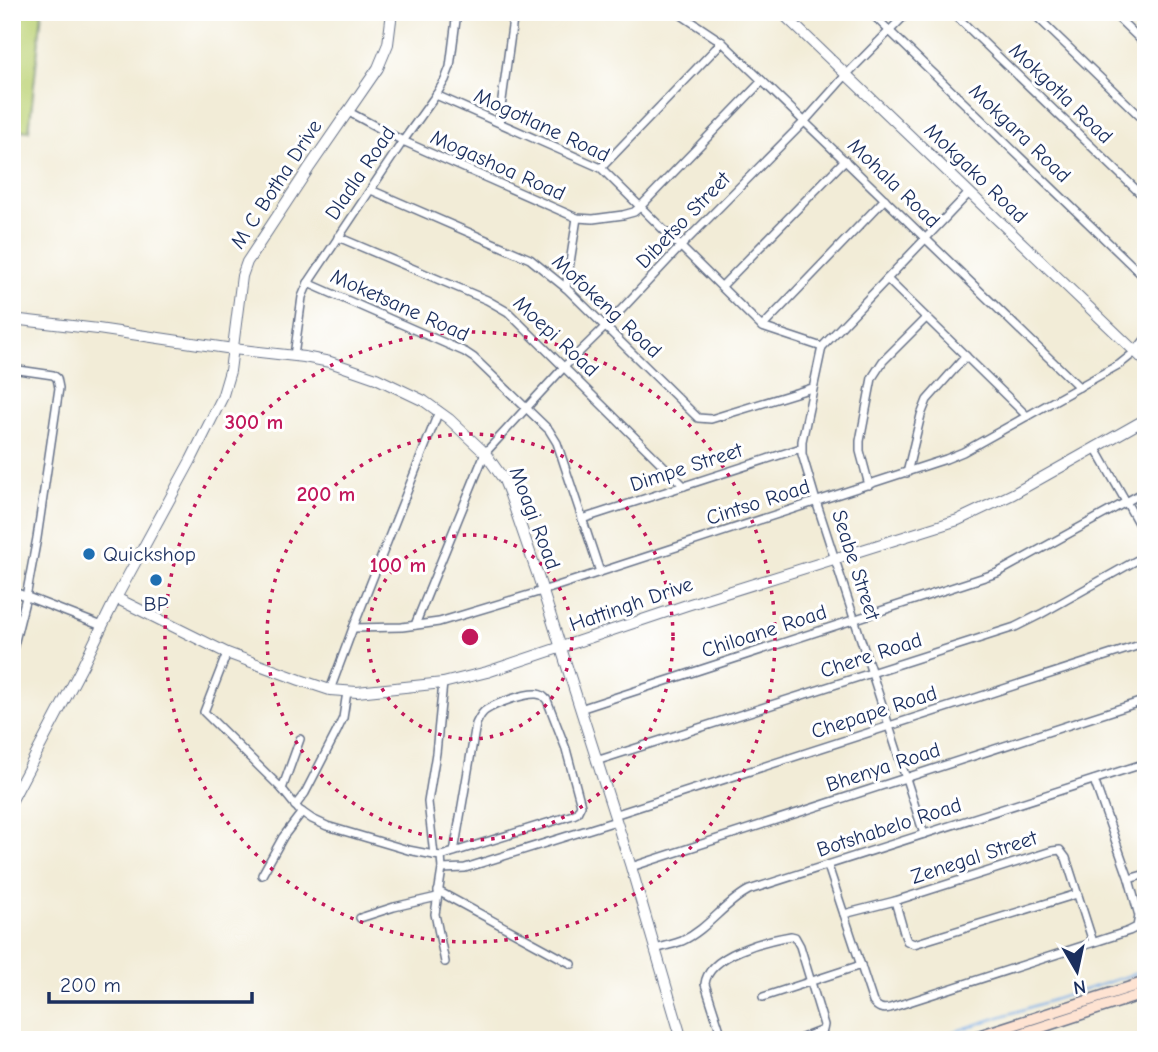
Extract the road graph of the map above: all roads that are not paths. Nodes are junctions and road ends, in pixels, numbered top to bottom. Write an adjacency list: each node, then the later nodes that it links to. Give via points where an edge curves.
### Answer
1 (392, 12): 17 (street, M C Botha Drive, via 382,61)
2 (457, 12): 16 (street, Dladla Road, via 450,67)
3 (514, 12): 19 (street)
4 (677, 12): 12 (street, Mohala Road)
5 (781, 12): 14 (street, Mokgako Road)
6 (870, 12): 11 (street, Mokgara Road)
7 (908, 12): 11 (street, Dibetso Street)
8 (952, 12): 27 (street, Mokgotla Road)
9 (1032, 12): 20 (street)
10 (1112, 12): 13 (street)
11 (890, 31): 14 (street, Dibetso Street); 34 (street, Mokgara Road)
12 (722, 43): 15 (street, Mohala Road); 23 (street)
13 (1146, 45)
14 (846, 75): 18 (street, Dibetso Street); 25 (street, Mokgako Road)
15 (762, 80): 18 (street, Mohala Road); 28 (street)
16 (436, 95): 19 (street, Mogotlane Road); 21 (street, Dladla Road)
17 (347, 111): 21 (street, Mogashoa Road); 44 (street, M C Botha Drive, via 247,262)
18 (804, 121): 22 (street, Mohala Road); 32 (street, Dibetso Street)
19 (499, 122): 23 (street, Mogotlane Road)
20 (1146, 122)
21 (402, 141): 24 (street, Dladla Road); 29 (street, Mogashoa Road)
22 (845, 160): 26 (street, Mohala Road); 36 (street)
23 (601, 168): 28 (street, Mogotlane Road)
24 (371, 190): 30 (street, Dladla Road); 37 (street, Mofokeng Road, via 527,257)
25 (969, 193): 31 (street); 45 (street, Mokgako Road)
26 (884, 199): 31 (street, Mohala Road); 41 (street)
27 (1146, 199)
28 (640, 206): 29 (street, Mogashoa Road, via 623,215); 32 (street, Mogotlane Road)
29 (577, 219): 37 (street)
30 (338, 237): 35 (street, Dladla Road); 49 (street, Moepi Road, via 501,307)
31 (926, 238): 33 (street); 51 (street, Mohala Road)
32 (681, 246): 36 (street, Mogotlane Road); 40 (street, Dibetso Street)
33 (887, 279): 38 (street); 43 (street)
34 (1146, 279)
35 (308, 283): 46 (street, Dladla Road); 53 (street, Moketsane Road, via 465,352)
36 (722, 286): 41 (street, Mogotlane Road)
37 (566, 288): 40 (street, Mofokeng Road)
38 (926, 318): 47 (street); 62 (street, via 872,377 860,441)
39 (12, 319): 44 (street, Moagi Road)
40 (605, 327): 49 (street, Dibetso Street); 52 (street, Mofokeng Road, via 701,419)
41 (762, 327): 43 (street, Mogotlane Road)
42 (1146, 338): 45 (street, Cintso Road)
43 (822, 347): 52 (street, Seabe Street)
44 (233, 349): 46 (street, Moagi Road); 74 (street, M C Botha Drive, via 216,411)
45 (1135, 352): 48 (street, Mokgako Road); 51 (street, Cintso Road)
46 (294, 356): 54 (street, Moagi Road, via 330,362 376,378)
47 (966, 356): 55 (street); 60 (street, via 927,400)
48 (1146, 362)
49 (565, 366): 53 (street, Dibetso Street); 61 (street, Moepi Road)
50 (12, 369): 73 (street, via 51,374 59,383)
51 (1079, 387): 55 (street, Cintso Road)
52 (812, 388): 58 (street, Seabe Street)
53 (526, 407): 59 (street, Dibetso Street); 66 (street, Moketsane Road, via 557,443)
54 (439, 411): 59 (street, Moagi Road); 78 (street)
55 (1027, 416): 60 (street, Cintso Road, via 963,452)
56 (1146, 419): 57 (street, Hattingh Drive)
57 (1095, 447): 65 (street); 69 (street, Hattingh Drive, via 974,513)
58 (801, 449): 61 (street, Dimpe Street); 64 (street, Seabe Street)
59 (485, 453): 72 (street, Moagi Road, via 504,480); 76 (street, Dibetso Street)
60 (907, 473): 62 (street, Cintso Road)
61 (684, 485): 66 (street, Dimpe Street)
62 (869, 485): 64 (street, Cintso Road)
63 (1146, 491): 65 (street, Chiloane Road)
64 (816, 501): 69 (street, Seabe Street); 70 (street, Cintso Road)
65 (1126, 503): 67 (street); 75 (street, Chiloane Road, via 997,573)
66 (582, 519): 70 (street, Moketsane Road)
67 (1146, 537)
68 (1146, 555): 83 (street, Chere Road, via 1015,627)
69 (835, 558): 75 (street, Seabe Street); 80 (street, Hattingh Drive)
70 (600, 572): 72 (street, Cintso Road)
71 (12, 591): 73 (street)
72 (542, 591): 76 (street, Cintso Road); 80 (street, Moagi Road)
73 (26, 597): 77 (street); 81 (street)
74 (116, 598): 77 (street, M C Botha Drive); 82 (street, Hattingh Drive)
75 (855, 621): 83 (street, Seabe Street); 88 (street, Chiloane Road)
76 (415, 625): 78 (street, Cintso Road)
77 (102, 626): 96 (street, M C Botha Drive)
78 (352, 628): 85 (street)
79 (1146, 643): 89 (street, Chepape Road)
80 (561, 647): 84 (street, Hattingh Drive); 88 (street, Moagi Road)
81 (12, 653)
82 (227, 653): 85 (street, Hattingh Drive); 95 (street, via 204,712)
83 (872, 673): 89 (street, Seabe Street); 91 (street, Chere Road)
84 (443, 683): 86 (street, Hattingh Drive); 102 (street, via 428,802)
85 (330, 690): 86 (street, Hattingh Drive)
86 (347, 692): 97 (street, via 343,718)
87 (1146, 700): 93 (street, Bhenya Road)
88 (580, 709): 91 (street, Moagi Road)
89 (889, 726): 93 (street, Seabe Street); 99 (street, Chepape Road)
90 (300, 739): 95 (street)
91 (596, 761): 99 (street, Moagi Road)
92 (1146, 763): 94 (street, Botshabelo Road)
93 (906, 779): 100 (street, Seabe Street); 104 (street, Bhenya Road)
94 (1094, 780): 100 (street, Botshabelo Road); 108 (street)
95 (282, 789): 97 (street)
96 (12, 800)
97 (295, 806): 98 (street)
98 (302, 812): 102 (street, via 327,826); 106 (street)
99 (615, 818): 104 (street, Moagi Road); 105 (street, Chepape Road, via 466,868)
100 (924, 834): 103 (street, Botshabelo Road)
101 (453, 852): 101 (street, via 580,810 566,749 544,696 508,700 479,718); 102 (street)
102 (438, 856): 105 (street)
103 (828, 866): 112 (street); 115 (street, Botshabelo Road, via 749,890 689,937)
104 (631, 867): 115 (street, Moagi Road)
105 (442, 869): 109 (street)
106 (262, 874)
107 (1146, 874): 108 (street)
108 (1129, 879): 114 (street, via 1139,916 1137,927)
109 (438, 894): 113 (street); 116 (street, via 435,914); 117 (street)
110 (1077, 894): 111 (street, via 914,944 905,936); 111 (street, Zenegal Street, via 1064,855 1056,850); 114 (street, Zenegal Street)
111 (895, 901): 112 (street, Zenegal Street)
112 (844, 915): 118 (street)
113 (360, 918)
114 (1093, 942): 118 (street, via 886,1009 873,1002)
115 (656, 949): 123 (street, Moagi Road)
116 (445, 962)
117 (572, 964)
118 (861, 965): 119 (street)
119 (811, 981): 122 (street); 124 (street, via 795,937 729,955 705,982); 125 (street, via 824,1027)
120 (1146, 982): 126 (main road)
121 (1146, 993): 127 (main road)
122 (763, 997)
123 (682, 1040)
124 (723, 1040)
125 (797, 1040)
126 (966, 1040)
127 (1002, 1040)

